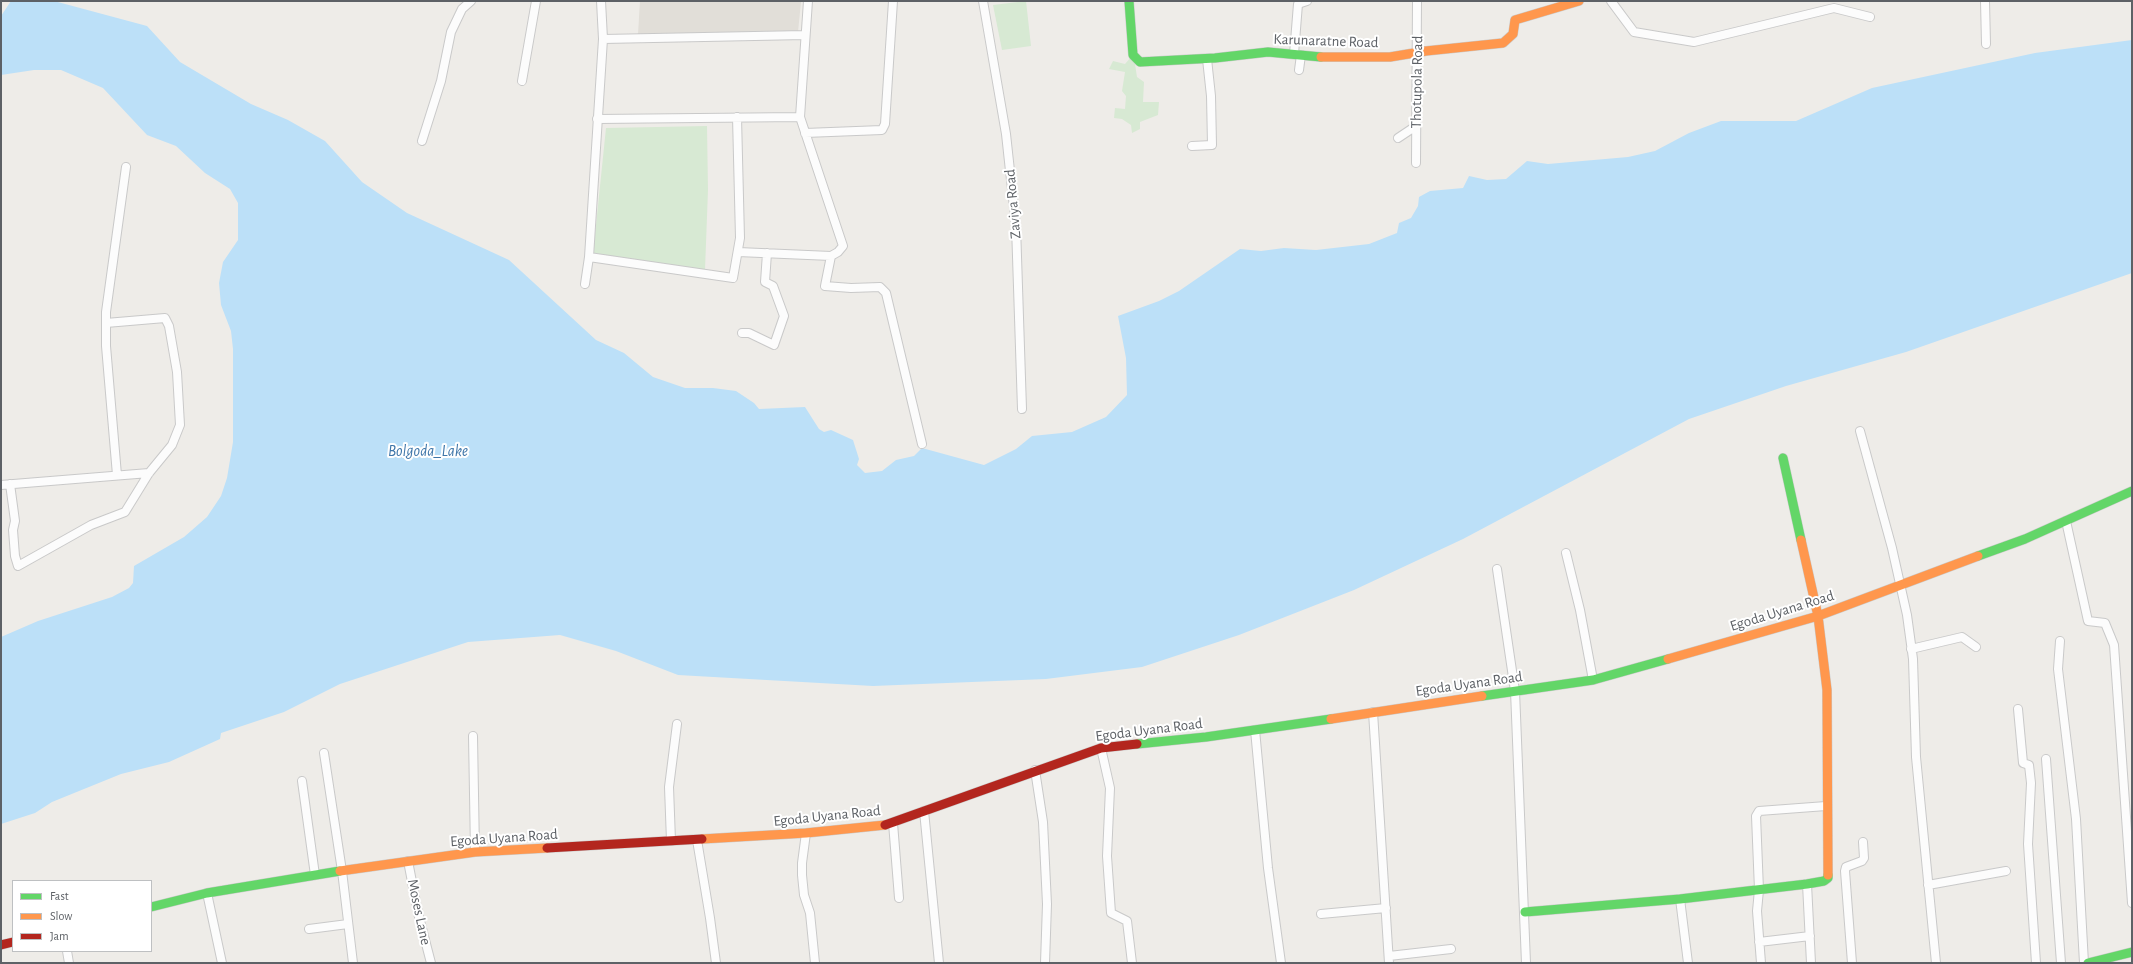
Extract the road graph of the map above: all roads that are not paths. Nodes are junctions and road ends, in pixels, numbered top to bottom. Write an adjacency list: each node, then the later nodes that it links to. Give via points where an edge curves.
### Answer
1 (470, 1): 28 (street, via 462,9 452,32 441,81)
2 (536, 1): 21 (street)
3 (601, 1): 15 (street)
4 (808, 1): 14 (street)
5 (893, 1): 26 (street, via 885,124 882,130)
6 (983, 1): 39 (street, Zaviya Road, via 1006,134 1016,226)
7 (1128, 1): 19 (main road, Karunaratne Road, via 1134,55 1140,62)
8 (1307, 1): 18 (street, via 1298,4)
9 (1418, 1): 17 (street, Thotupola Road)
10 (1579, 1): 17 (main road, Karunaratne Road, via 1515,20 1513,34 1503,43)
11 (1612, 1): 13 (street, via 1634,32 1694,42 1834,8)
12 (1985, 1): 16 (street)
13 (1870, 17)
14 (805, 35): 15 (street); 23 (street)
15 (603, 39): 24 (street)
16 (1986, 44)
17 (1417, 53): 18 (main road, Karunaratne Road, via 1390,57 1333,58); 25 (street, Thotupola Road)
18 (1297, 54): 19 (main road, Karunaratne Road, via 1268,52); 20 (street)
19 (1207, 59): 29 (street, via 1212,145)
20 (1299, 70)
21 (522, 81)
22 (737, 117): 23 (street); 24 (street); 32 (street, via 740,238)
23 (800, 117): 26 (street)
24 (597, 119): 35 (street)
25 (1416, 126): 27 (street); 30 (street, Thotupola Road)
26 (805, 133): 34 (street, via 843,246)
27 (1398, 138)
28 (422, 141)
29 (1192, 146)
30 (1416, 163)
31 (126, 167): 37 (street)
32 (738, 252): 33 (street); 35 (street, via 733,278)
33 (767, 253): 34 (street); 38 (street, via 765,282 773,286 784,316 774,345 749,333)
34 (830, 256): 41 (street, via 825,286 880,287 886,292)
35 (589, 257): 36 (street)
36 (585, 284)
37 (106, 323): 43 (street, via 165,318 169,326 177,372 180,425 172,445); 44 (street)
38 (742, 333)
39 (1022, 409)
40 (1860, 431): 51 (street)
41 (922, 444)
42 (1783, 458): 52 (main road)
43 (149, 472): 44 (street); 45 (street, via 126,512 92,525 18,566 15,556 15,521)
44 (117, 475): 45 (street)
45 (10, 484): 46 (street)
46 (1, 485)
47 (2132, 491): 48 (main road, Egoda Uyana Road)
48 (2066, 520): 51 (main road, Egoda Uyana Road, via 1974,560); 76 (street, via 2088,621 2105,623 2114,645)
49 (1566, 553): 56 (street)
50 (1497, 569): 57 (street)
51 (1900, 585): 52 (main road, Egoda Uyana Road); 55 (street)
52 (1818, 616): 56 (main road, Egoda Uyana Road); 68 (main road, via 1828,708)
53 (2060, 641): 120 (street, via 2058,669 2076,819)
54 (1976, 647): 55 (street, via 1962,637)
55 (1911, 649): 82 (street, via 1916,757)
56 (1593, 680): 57 (main road, Egoda Uyana Road)
57 (1514, 692): 59 (main road, Egoda Uyana Road); 90 (street)
58 (2018, 709): 118 (street, via 2023,763 2029,765 2031,783 2028,844)
59 (1373, 712): 61 (main road, Egoda Uyana Road); 89 (street)
60 (677, 724): 73 (street, via 669,788)
61 (1256, 730): 63 (main road, Egoda Uyana Road); 111 (street, via 1268,868)
62 (473, 736): 75 (street)
63 (1101, 748): 66 (main road, Egoda Uyana Road); 110 (street, via 1110,788 1107,856 1111,913 1127,921)
64 (324, 753): 78 (street)
65 (2046, 758): 119 (street)
66 (1035, 770): 69 (main road, Egoda Uyana Road); 109 (street, via 1043,822 1047,904)
67 (302, 781): 80 (street)
68 (1826, 806): 81 (main road, via 1828,878); 83 (street, via 1759,811 1756,816)
69 (924, 811): 70 (main road, Egoda Uyana Road); 108 (street)
70 (893, 823): 71 (main road, Egoda Uyana Road); 85 (street)
71 (806, 834): 72 (main road, Egoda Uyana Road); 107 (street, via 802,875 804,895 810,912)
72 (697, 840): 73 (main road, Egoda Uyana Road); 106 (street)
73 (671, 841): 75 (main road, Egoda Uyana Road)
74 (1863, 842): 116 (street, via 1864,858 1846,867 1845,871)
75 (475, 852): 77 (main road, Egoda Uyana Road)
76 (2130, 860): 87 (street)
77 (408, 861): 78 (main road, Egoda Uyana Road); 105 (street, Moses Lane)
78 (342, 870): 80 (main road, Egoda Uyana Road); 92 (street)
79 (2006, 871): 82 (street)
80 (315, 875): 84 (main road, Egoda Uyana Road)
81 (1807, 884): 83 (main road); 94 (street)
82 (1928, 885): 117 (street)
83 (1759, 890): 86 (main road); 96 (street)
84 (207, 893): 88 (main road, Egoda Uyana Road); 103 (street)
85 (899, 898)
86 (1680, 899): 90 (main road); 113 (street)
87 (2132, 903)
88 (152, 907)
89 (1386, 908): 91 (street); 101 (street)
90 (1525, 912): 112 (street)
91 (1321, 914)
92 (348, 924): 93 (street); 104 (street)
93 (309, 929)
94 (1810, 936): 96 (street); 115 (street)
95 (12, 942): 97 (main road)
96 (1759, 942): 114 (street)
97 (1, 945)
98 (1451, 949): 101 (street)
99 (67, 952): 102 (street)
100 (2132, 952): 121 (main road)
101 (1389, 959)
102 (69, 963)
103 (222, 963)
104 (353, 963)
105 (431, 963)
106 (716, 963)
107 (815, 963)
108 (939, 963)
109 (1045, 963)
110 (1132, 963)
111 (1281, 963)
112 (1526, 963)
113 (1688, 963)
114 (1761, 963)
115 (1811, 963)
116 (1852, 963)
117 (1936, 963)
118 (2036, 963)
119 (2060, 963)
120 (2084, 963)
121 (2088, 963)

